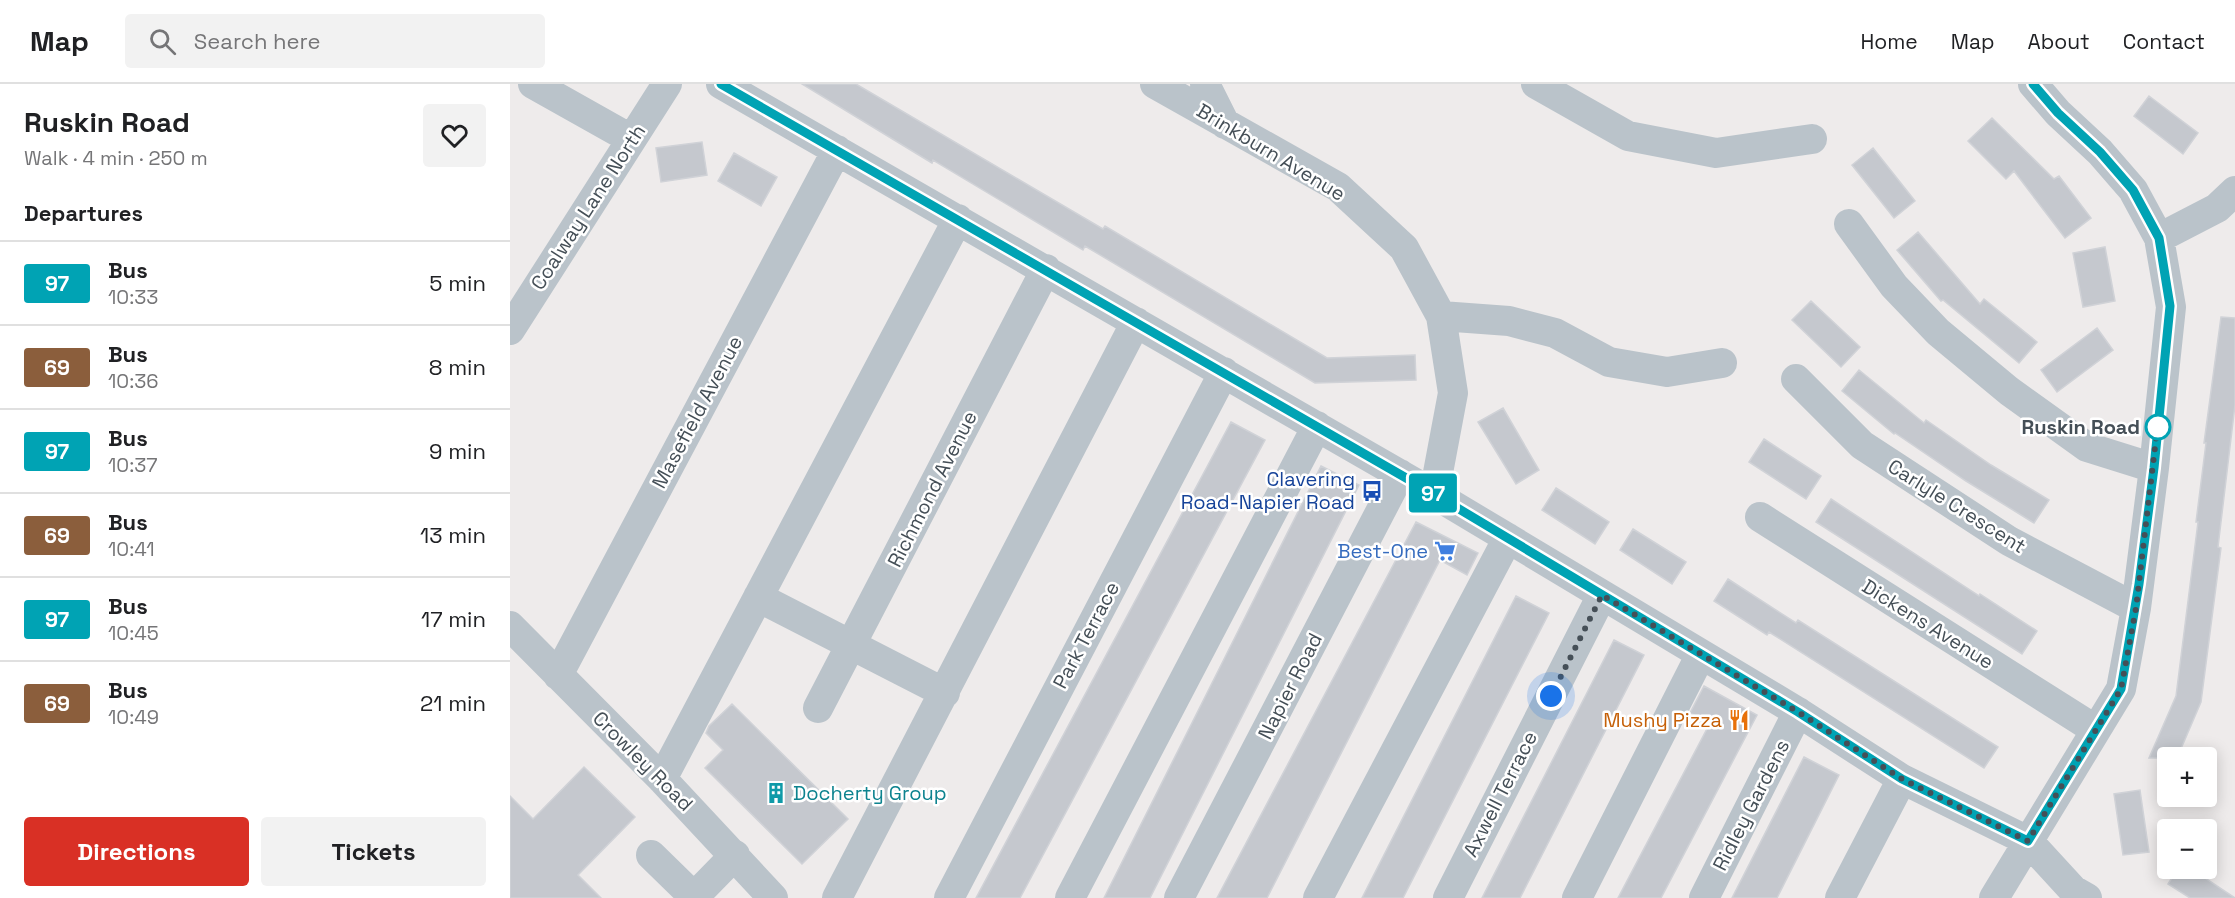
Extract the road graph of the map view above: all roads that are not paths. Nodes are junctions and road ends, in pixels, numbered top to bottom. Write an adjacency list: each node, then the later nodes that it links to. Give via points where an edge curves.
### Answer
1 (533, 84): 9 (street)
2 (667, 84): 9 (street, Coalway Lane North)
3 (721, 84): 11 (street)
4 (1155, 84): 8 (street, Brinkburn Avenue)
5 (1205, 84): 8 (street)
6 (1536, 84): 10 (street, via 1628,136 1716,153)
7 (2033, 84): 15 (street, via 2133,190)
8 (1226, 124): 17 (street, Brinkburn Avenue, via 1338,187 1404,248)
9 (631, 139): 19 (street, Coalway Lane North)
10 (1812, 139)
11 (837, 150): 13 (street); 35 (street, Masefield Avenue)
12 (2235, 191): 15 (street, via 2217,208)
13 (958, 219): 16 (street); 30 (street)
14 (1849, 224): 24 (street, via 1894,286 1938,332 2009,392 2087,447)
15 (2159, 238): 24 (street, via 2170,306)
16 (1046, 269): 18 (street); 33 (street, Richmond Avenue)
17 (1441, 316): 20 (street, via 1509,321 1555,333 1608,362 1667,372); 26 (street, Brinkburn Avenue, via 1453,393)
18 (1136, 322): 21 (street); 36 (street)
19 (510, 330)
20 (1722, 363)
21 (1224, 372): 23 (street); 47 (street, Park Terrace)
22 (1796, 379): 31 (street, Carlyle Crescent, via 1862,445 2009,541)
23 (1317, 426): 25 (street); 48 (street)
24 (2154, 468): 31 (street)
25 (1400, 474): 26 (street); 49 (street, Napier Road)
26 (1434, 494): 28 (street)
27 (1760, 517): 39 (street, Dickens Avenue)
28 (1508, 538): 29 (street); 50 (street)
29 (1602, 595): 34 (street); 51 (street, Axwell Terrace)
30 (758, 597): 33 (street); 40 (street)
31 (2136, 608): 39 (street, via 2121,689)
32 (510, 626): 35 (street, Crowley Road)
33 (851, 645): 36 (street); 37 (street, Richmond Avenue)
34 (1701, 654): 38 (street); 52 (street)
35 (558, 675): 40 (street, Crowley Road)
36 (945, 693): 46 (street)
37 (818, 708)
38 (1798, 712): 41 (street); 53 (street, Ridley Gardens)
39 (2096, 730): 42 (street)
40 (662, 779): 44 (street, Crowley Road)
41 (1902, 779): 42 (street); 54 (street)
42 (2028, 841): 55 (street); 56 (street, via 2073,890)
43 (651, 855): 44 (street, via 694,897)
44 (735, 855): 45 (street, Crowley Road)
45 (773, 898)
46 (837, 898)
47 (949, 898)
48 (1070, 898)
49 (1179, 898)
50 (1318, 898)
51 (1448, 898)
52 (1577, 898)
53 (1704, 898)
54 (1840, 898)
55 (1994, 898)
56 (2086, 898)

